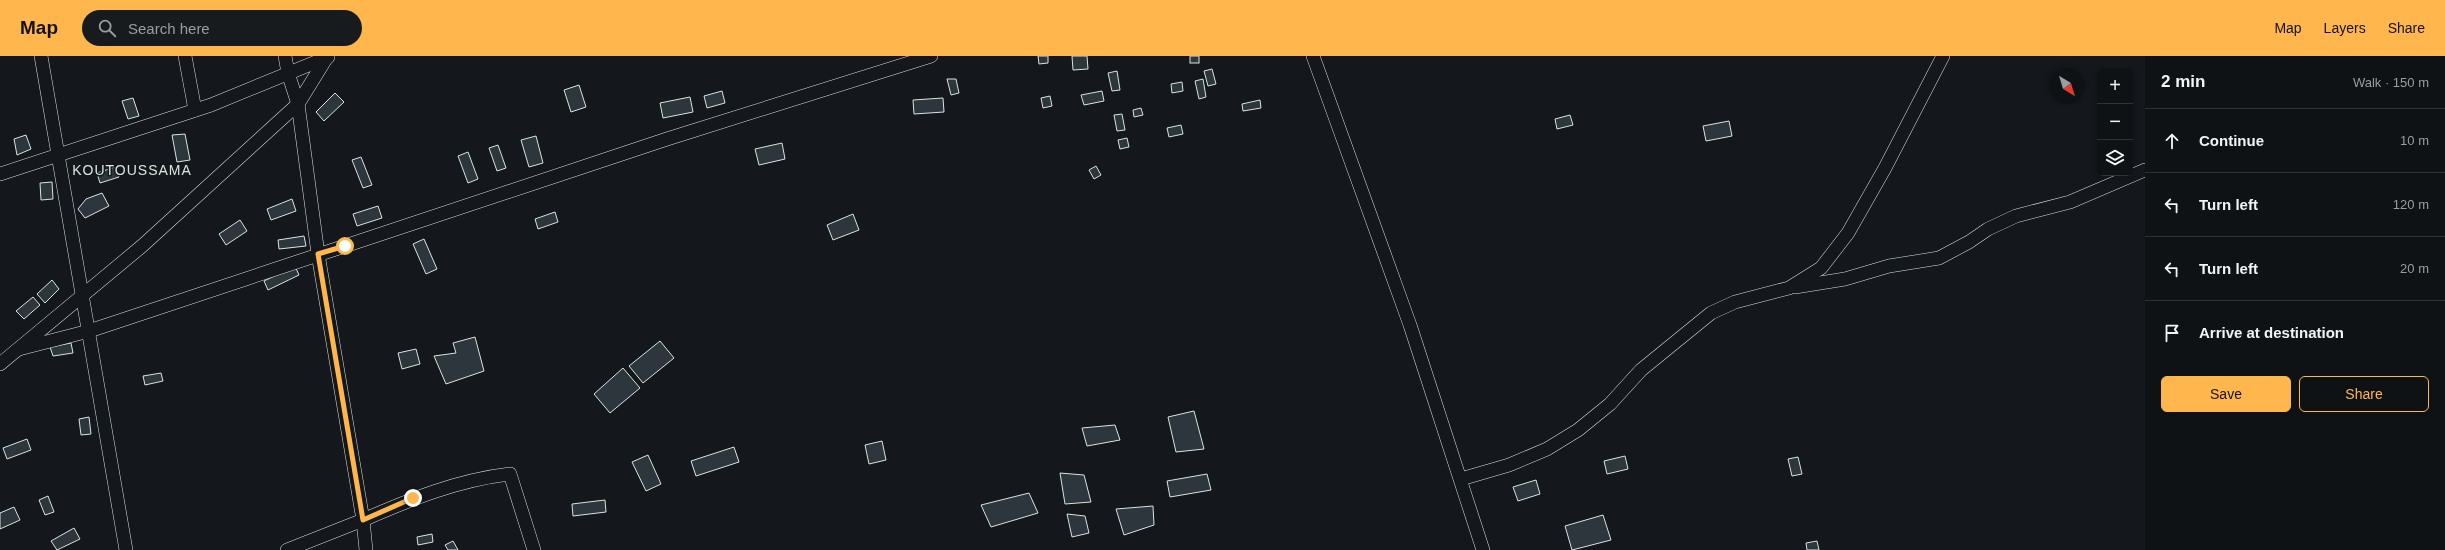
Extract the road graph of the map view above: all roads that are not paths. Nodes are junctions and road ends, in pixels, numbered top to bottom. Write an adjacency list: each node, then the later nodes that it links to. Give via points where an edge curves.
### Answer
1 (41, 56): 11 (street)
2 (185, 56): 10 (street)
3 (285, 56): 8 (street)
4 (931, 56): 14 (street, via 667,139)
5 (1313, 56): 20 (street, via 1410,326)
6 (1943, 56): 15 (street, via 1848,233 1821,268)
7 (328, 57): 8 (street); 9 (street)
8 (288, 73): 9 (street); 10 (street)
9 (298, 104): 14 (street); 16 (street, via 142,246)
10 (195, 110): 11 (street)
11 (60, 156): 13 (street); 16 (street)
12 (2145, 170): 15 (street, via 2070,202 2016,216 1939,258 1889,266 1845,279)
13 (0, 174)
14 (318, 254): 17 (street); 21 (street)
15 (1789, 288): 20 (street, via 1735,302 1711,313 1641,370 1610,404 1578,430 1547,450)
16 (83, 295): 17 (street); 18 (street)
17 (89, 331): 18 (street); 22 (street)
18 (19, 349): 19 (street)
19 (0, 364)
20 (1461, 479): 26 (street)
21 (363, 520): 23 (street); 24 (street); 25 (street, via 413,498 478,478 510,474)
22 (126, 550)
23 (286, 550)
24 (366, 550)
25 (534, 550)
26 (1483, 550)

